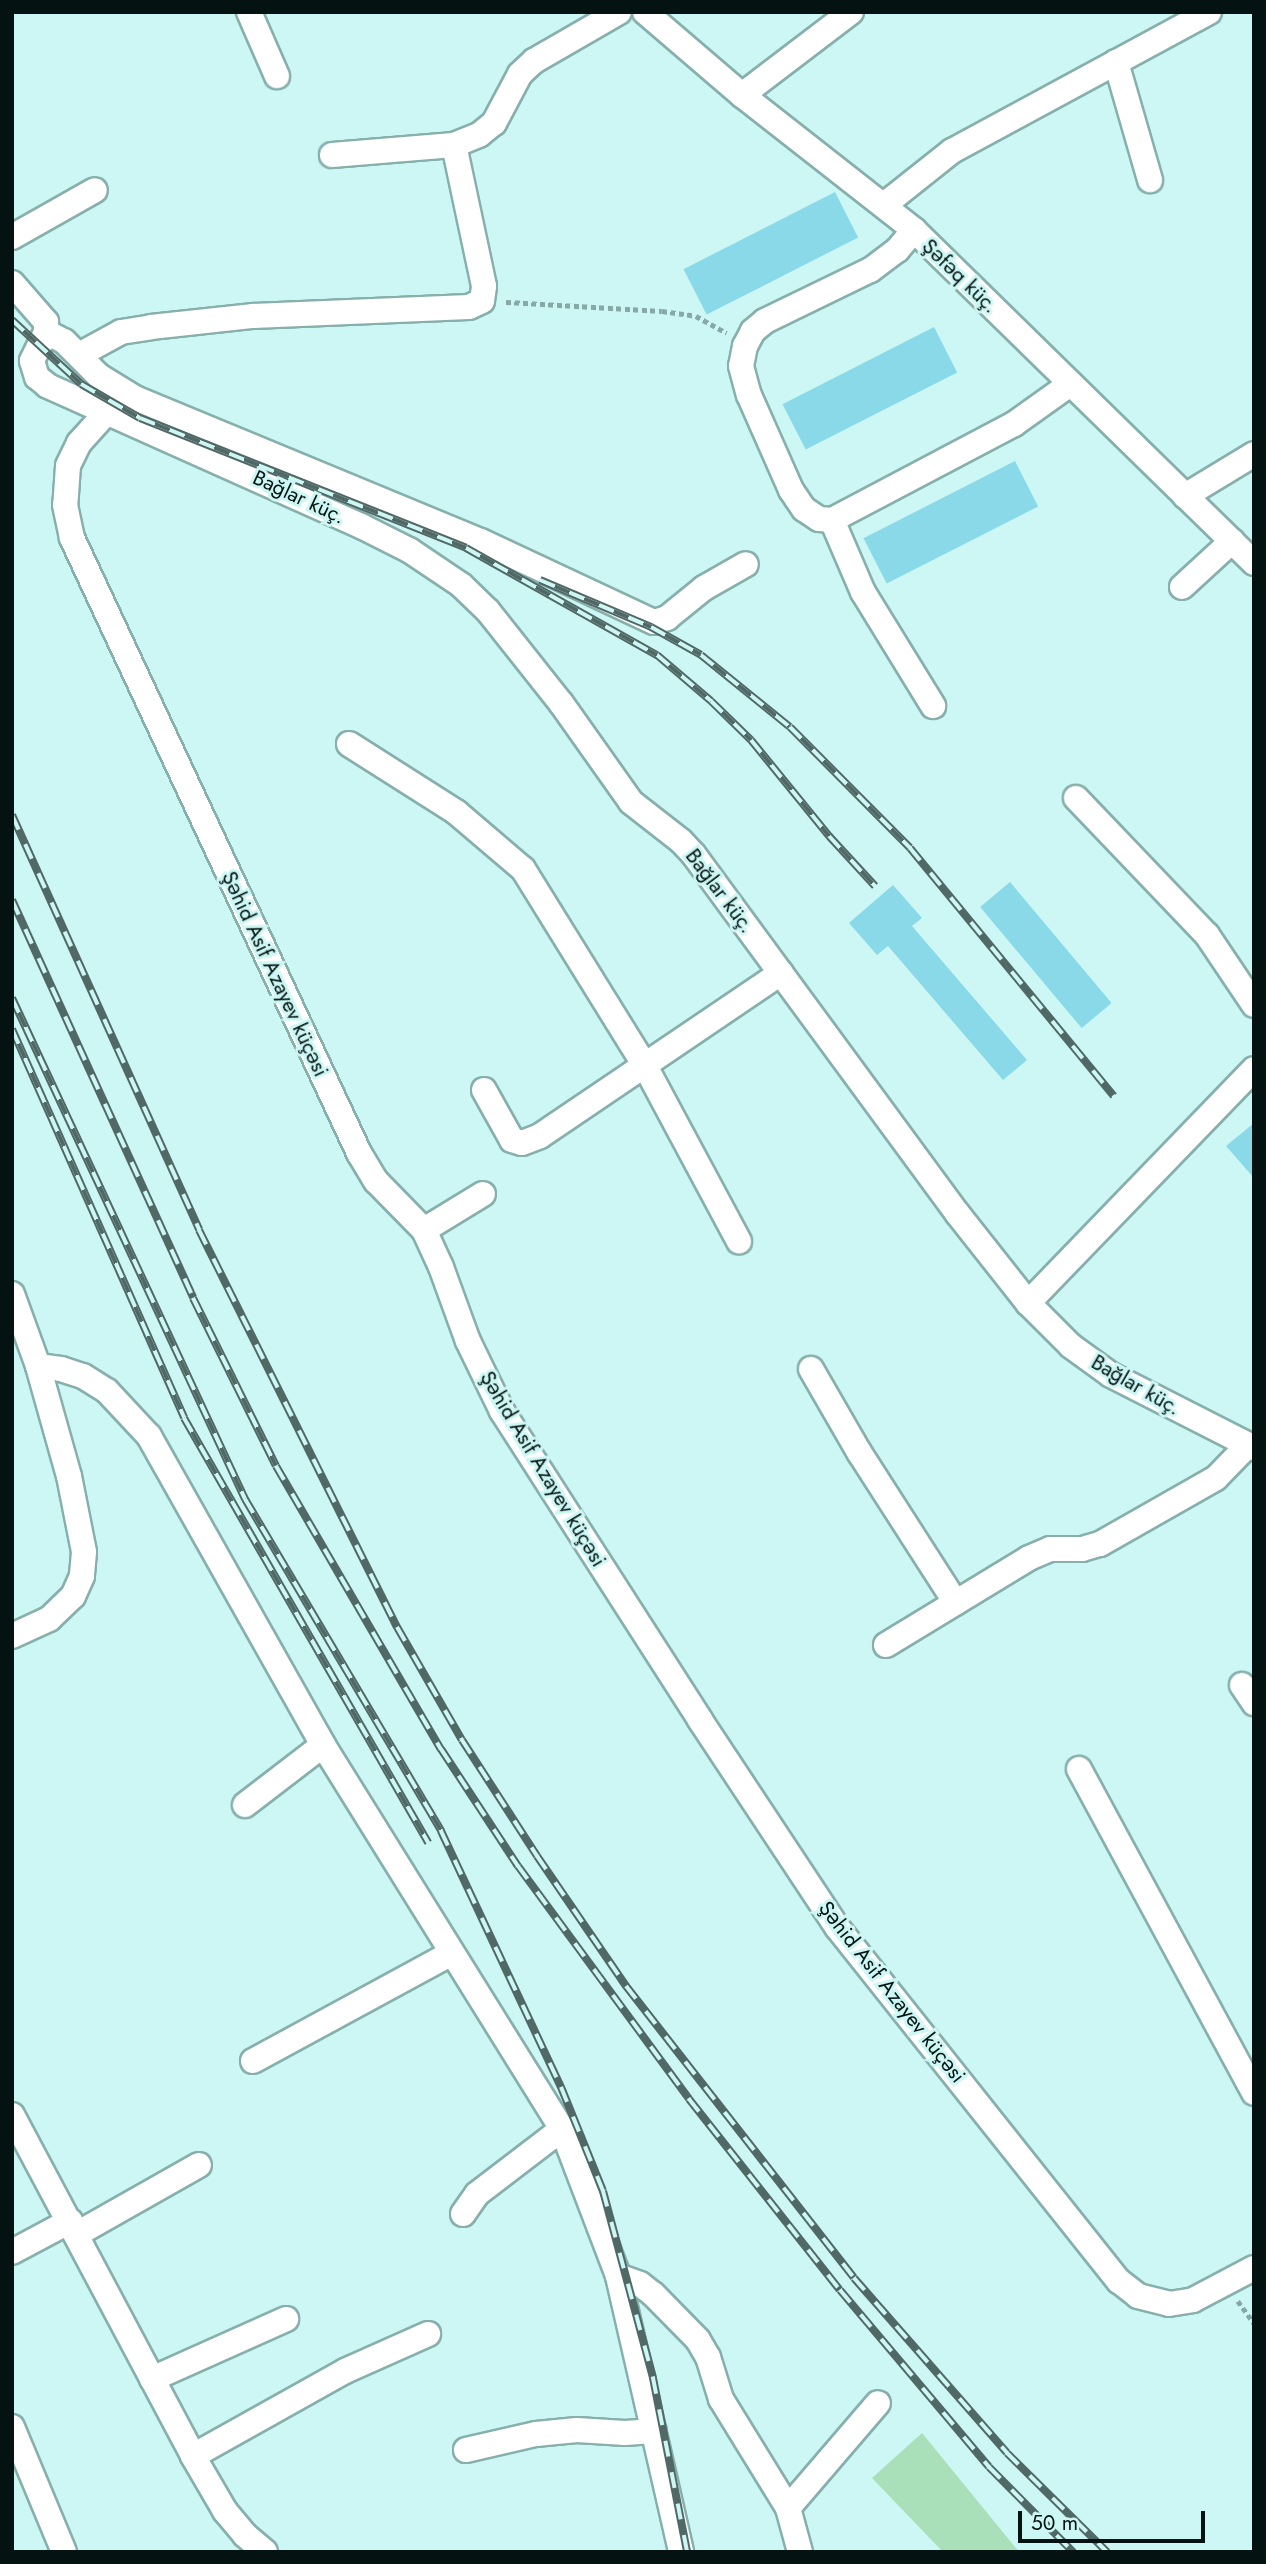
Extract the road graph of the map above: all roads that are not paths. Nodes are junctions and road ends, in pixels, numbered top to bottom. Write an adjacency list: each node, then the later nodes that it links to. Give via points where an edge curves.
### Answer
1 (249, 12): 7 (street)
2 (620, 12): 9 (street, via 534,61 520,74 494,123)
3 (645, 12): 8 (street, Şəfəq küç.)
4 (851, 12): 8 (street)
5 (1209, 12): 6 (street)
6 (1116, 62): 11 (street); 13 (street, via 952,151)
7 (277, 76)
8 (742, 95): 13 (street, Şəfəq küç.)
9 (454, 145): 10 (street); 18 (street, via 484,286 482,301 469,307 253,316 151,327 121,332)
10 (332, 155)
11 (1150, 180)
12 (95, 190): 15 (street)
13 (884, 205): 14 (street, Şəfəq küç.)
14 (914, 230): 19 (street, Şəfəq küç.); 23 (street, via 870,270 765,321 745,346 741,366 749,395 791,490 804,509 819,519)
15 (12, 237)
16 (12, 283): 17 (street, via 42,315)
17 (42, 339): 18 (street, via 57,335); 20 (street, Bağlar küç., via 32,361 37,377)
18 (79, 355): 26 (street, via 99,376 135,398 481,541 654,622 667,618 704,587)
19 (1070, 384): 22 (street, Şəfəq küç.); 23 (street, via 1014,424)
20 (107, 412): 31 (street, Bağlar küç., via 361,526 409,550 461,585 488,611 561,703 631,802 694,855); 37 (street, Şəhid Asif Azayev küçəsi, via 79,443 68,466 65,505 72,538 359,1153 376,1181)
21 (1254, 454): 22 (street)
22 (1185, 496): 24 (street, Şəfəq küç.)
23 (832, 520): 28 (street, via 863,592)
24 (1232, 541): 25 (street, Şəfəq küç.); 27 (street)
25 (1254, 563)
26 (746, 564)
27 (1182, 587)
28 (933, 706)
29 (349, 744): 33 (street, via 456,812 523,869)
30 (1076, 798): 32 (street, via 1207,935)
31 (781, 973): 33 (street); 40 (street, Bağlar küç.)
32 (1254, 1005)
33 (645, 1066): 35 (street, via 540,1136 522,1143 512,1140); 38 (street)
34 (1254, 1069): 40 (street)
35 (484, 1090)
36 (483, 1194): 37 (street)
37 (424, 1230): 59 (street, Şəhid Asif Azayev küçəsi, via 468,1341 502,1411 707,1732 884,1990 1119,2281 1138,2296 1169,2304 1193,2300)
38 (739, 1241)
39 (12, 1294): 41 (street)
40 (1028, 1303): 43 (street, Bağlar küç., via 1071,1346 1111,1375)
41 (38, 1366): 45 (street, via 85,1552 73,1596 49,1619); 47 (street, via 61,1368 107,1391 149,1436)
42 (811, 1369): 44 (street)
43 (1251, 1447): 44 (street, via 1216,1478 1100,1544 1051,1549 1029,1558)
44 (956, 1603): 46 (street)
45 (12, 1636)
46 (886, 1645)
47 (323, 1745): 49 (street); 50 (street)
48 (1079, 1769): 52 (street)
49 (245, 1805)
50 (452, 1953): 51 (street); 54 (street)
51 (253, 2061)
52 (1254, 2093)
53 (12, 2115): 57 (street)
54 (562, 2129): 56 (street, via 477,2194); 60 (street)
55 (199, 2165): 57 (street)
56 (463, 2214)
57 (73, 2228): 58 (street); 63 (street)
58 (12, 2252)
59 (1254, 2268)
60 (618, 2276): 66 (street); 69 (street, via 653,2294 698,2340 720,2399)
61 (286, 2319): 63 (street)
62 (428, 2334): 68 (street, via 345,2371)
63 (152, 2379): 68 (street)
64 (878, 2403): 69 (street)
65 (12, 2427): 70 (street)
66 (653, 2431): 67 (street, via 563,2431); 72 (street)
67 (466, 2450)
68 (193, 2456): 71 (street, via 225,2511)
69 (788, 2508): 73 (street)
70 (64, 2552)
71 (265, 2552)
72 (681, 2552)
73 (800, 2552)

